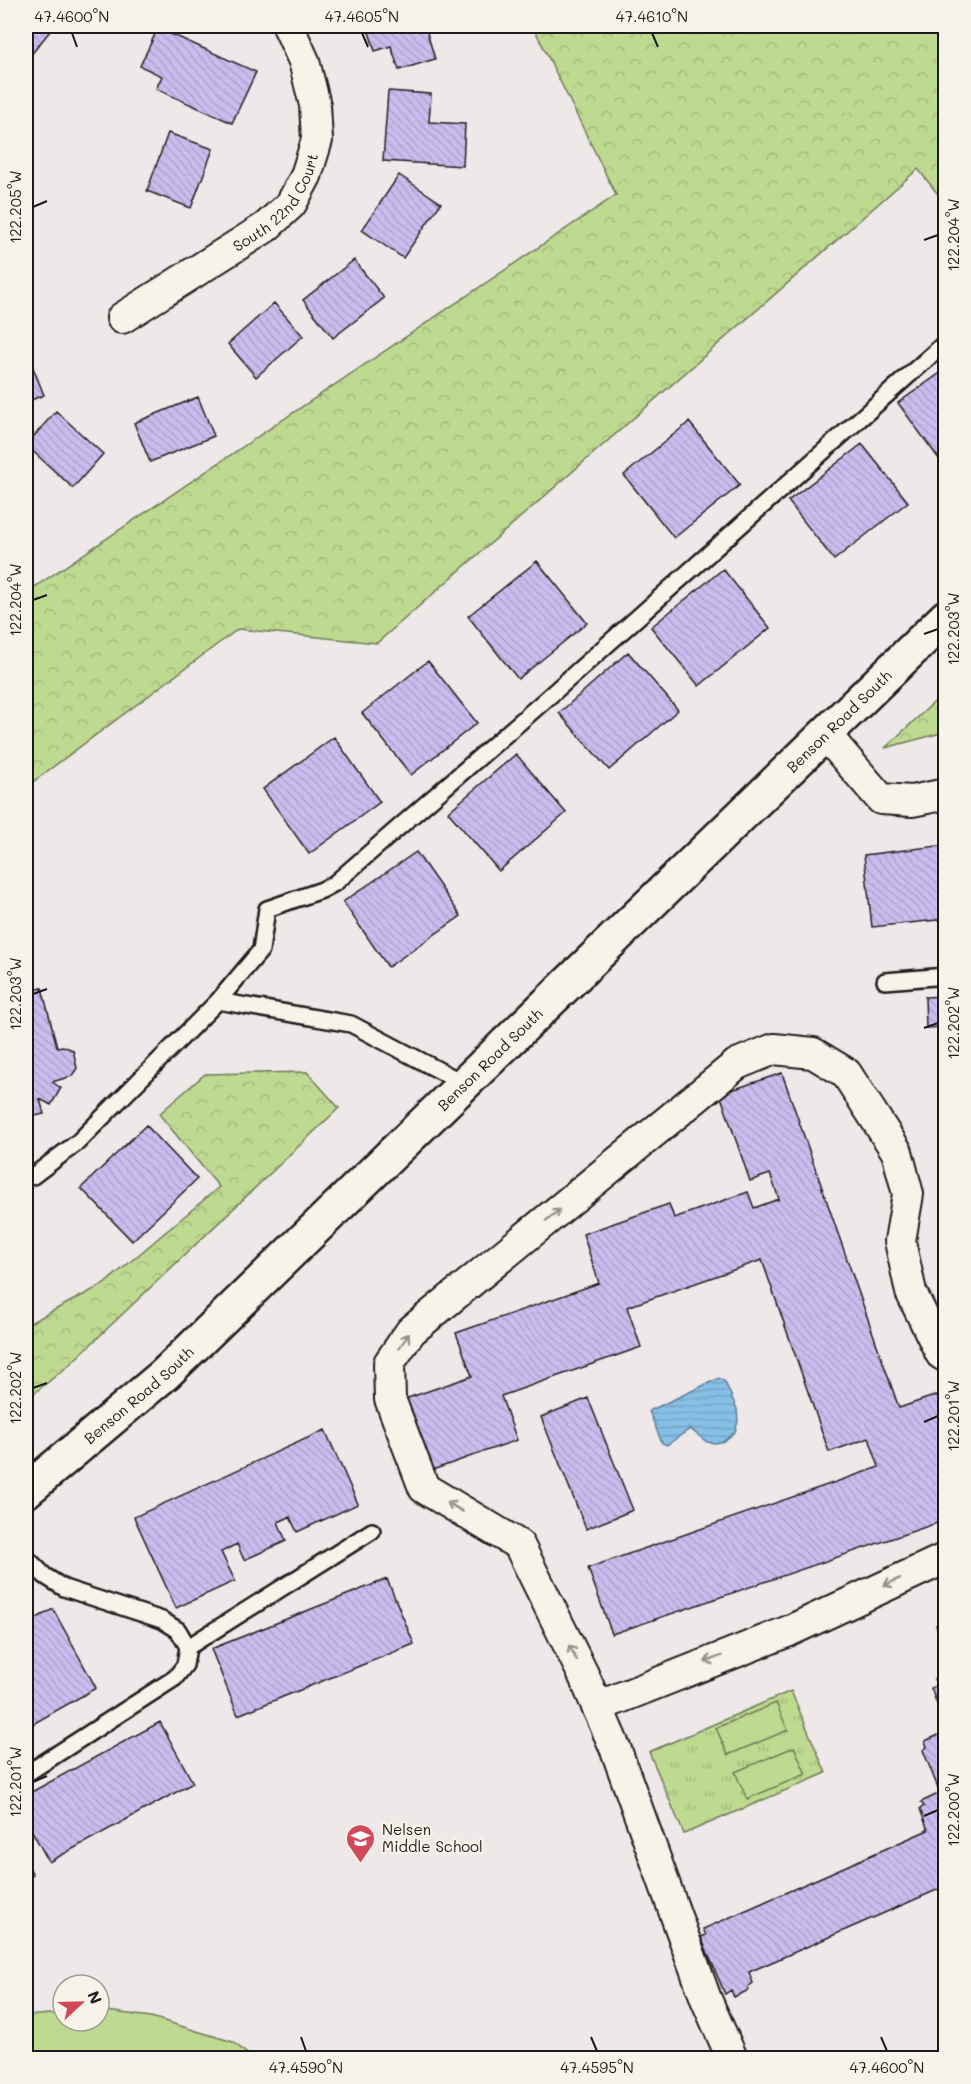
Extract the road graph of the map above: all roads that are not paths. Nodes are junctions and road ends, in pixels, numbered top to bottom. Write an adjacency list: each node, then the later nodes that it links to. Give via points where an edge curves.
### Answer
1 (288, 26): 2 (street, South 22nd Court, via 304,61 315,105 317,140 306,177 291,204 266,227)
2 (122, 318)
3 (945, 342): 9 (lane, via 335,883 267,909 261,950)
4 (945, 617): 5 (street, Benson Road South)
5 (825, 734): 6 (street, via 881,799 912,801); 10 (street, Benson Road South)
6 (945, 794)
7 (945, 976): 8 (lane)
8 (885, 981)
9 (218, 1001): 10 (lane, via 351,1024); 11 (lane, via 78,1142)
10 (463, 1083): 13 (street, Benson Road South, via 165,1374)
11 (26, 1178)
12 (945, 1357): 18 (street, one-way to 12, via 519,1545 424,1488 390,1399 388,1364 411,1331 737,1064 774,1049 813,1053 846,1073 897,1152 908,1194 900,1241 911,1292)
13 (26, 1491)
14 (372, 1531): 17 (lane)
15 (26, 1557): 17 (lane, via 64,1588 162,1620 178,1630)
16 (945, 1558): 18 (street, one-way to 18, via 789,1630)
17 (188, 1647): 19 (lane, via 184,1665 175,1678)
18 (597, 1707): 20 (street, via 706,1999)
19 (26, 1774)
20 (732, 2058)

